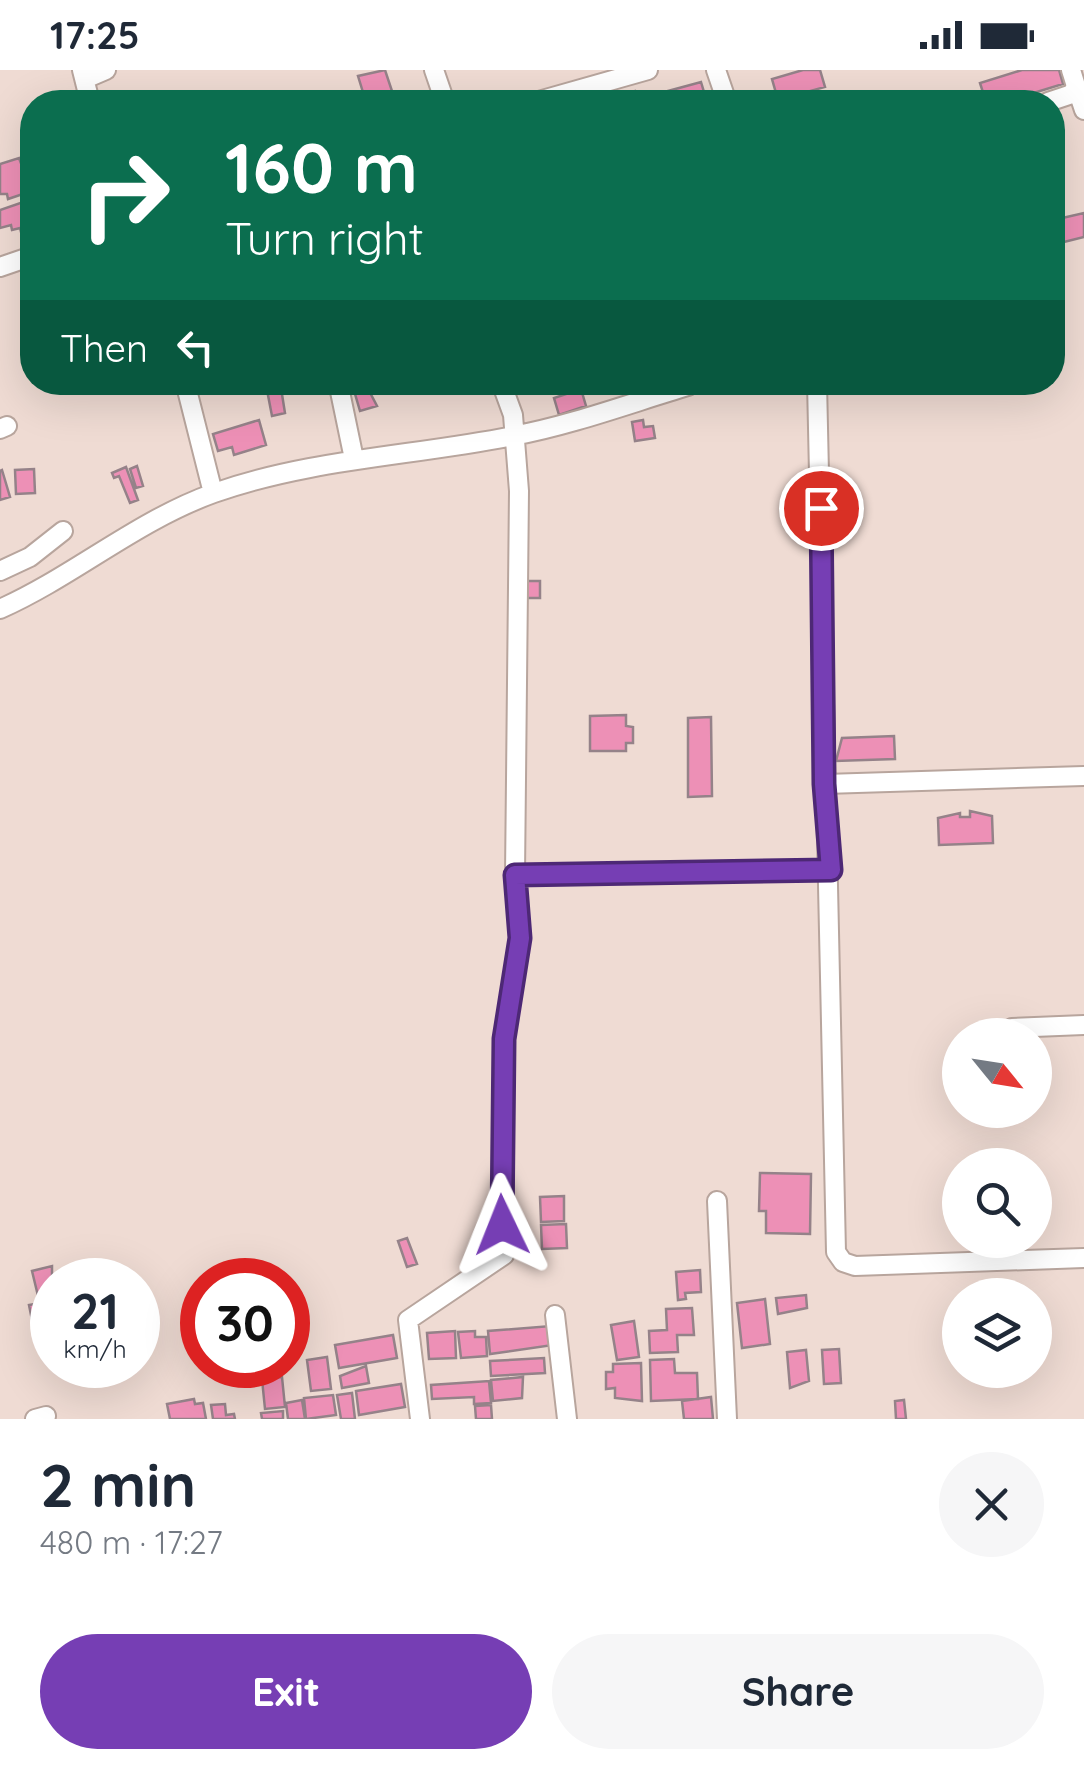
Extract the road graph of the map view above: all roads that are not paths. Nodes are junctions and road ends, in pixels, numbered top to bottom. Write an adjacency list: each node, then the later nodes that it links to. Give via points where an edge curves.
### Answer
1 (106, 70): 3 (street)
2 (648, 70): 5 (street)
3 (84, 74)
4 (1074, 78): 6 (street)
5 (589, 90)
6 (1084, 110)
7 (188, 395): 14 (street)
8 (341, 395): 13 (street)
9 (504, 395): 12 (street)
10 (657, 395): 12 (street)
11 (817, 395): 19 (street)
12 (514, 436): 13 (street); 21 (street)
13 (354, 459): 14 (street)
14 (213, 493): 17 (street)
15 (64, 530): 16 (street)
16 (0, 572)
17 (0, 609)
18 (1084, 776): 19 (street)
19 (824, 784): 20 (street)
20 (831, 870): 21 (street); 25 (street, via 836,1252 855,1266)
21 (515, 875): 27 (street, via 520,938 504,1039 504,1255 408,1320)
22 (1084, 1025): 23 (street)
23 (1052, 1026)
24 (718, 1202): 29 (street)
25 (1084, 1258)
26 (555, 1314): 28 (street)
27 (420, 1419)
28 (567, 1419)
29 (728, 1419)

